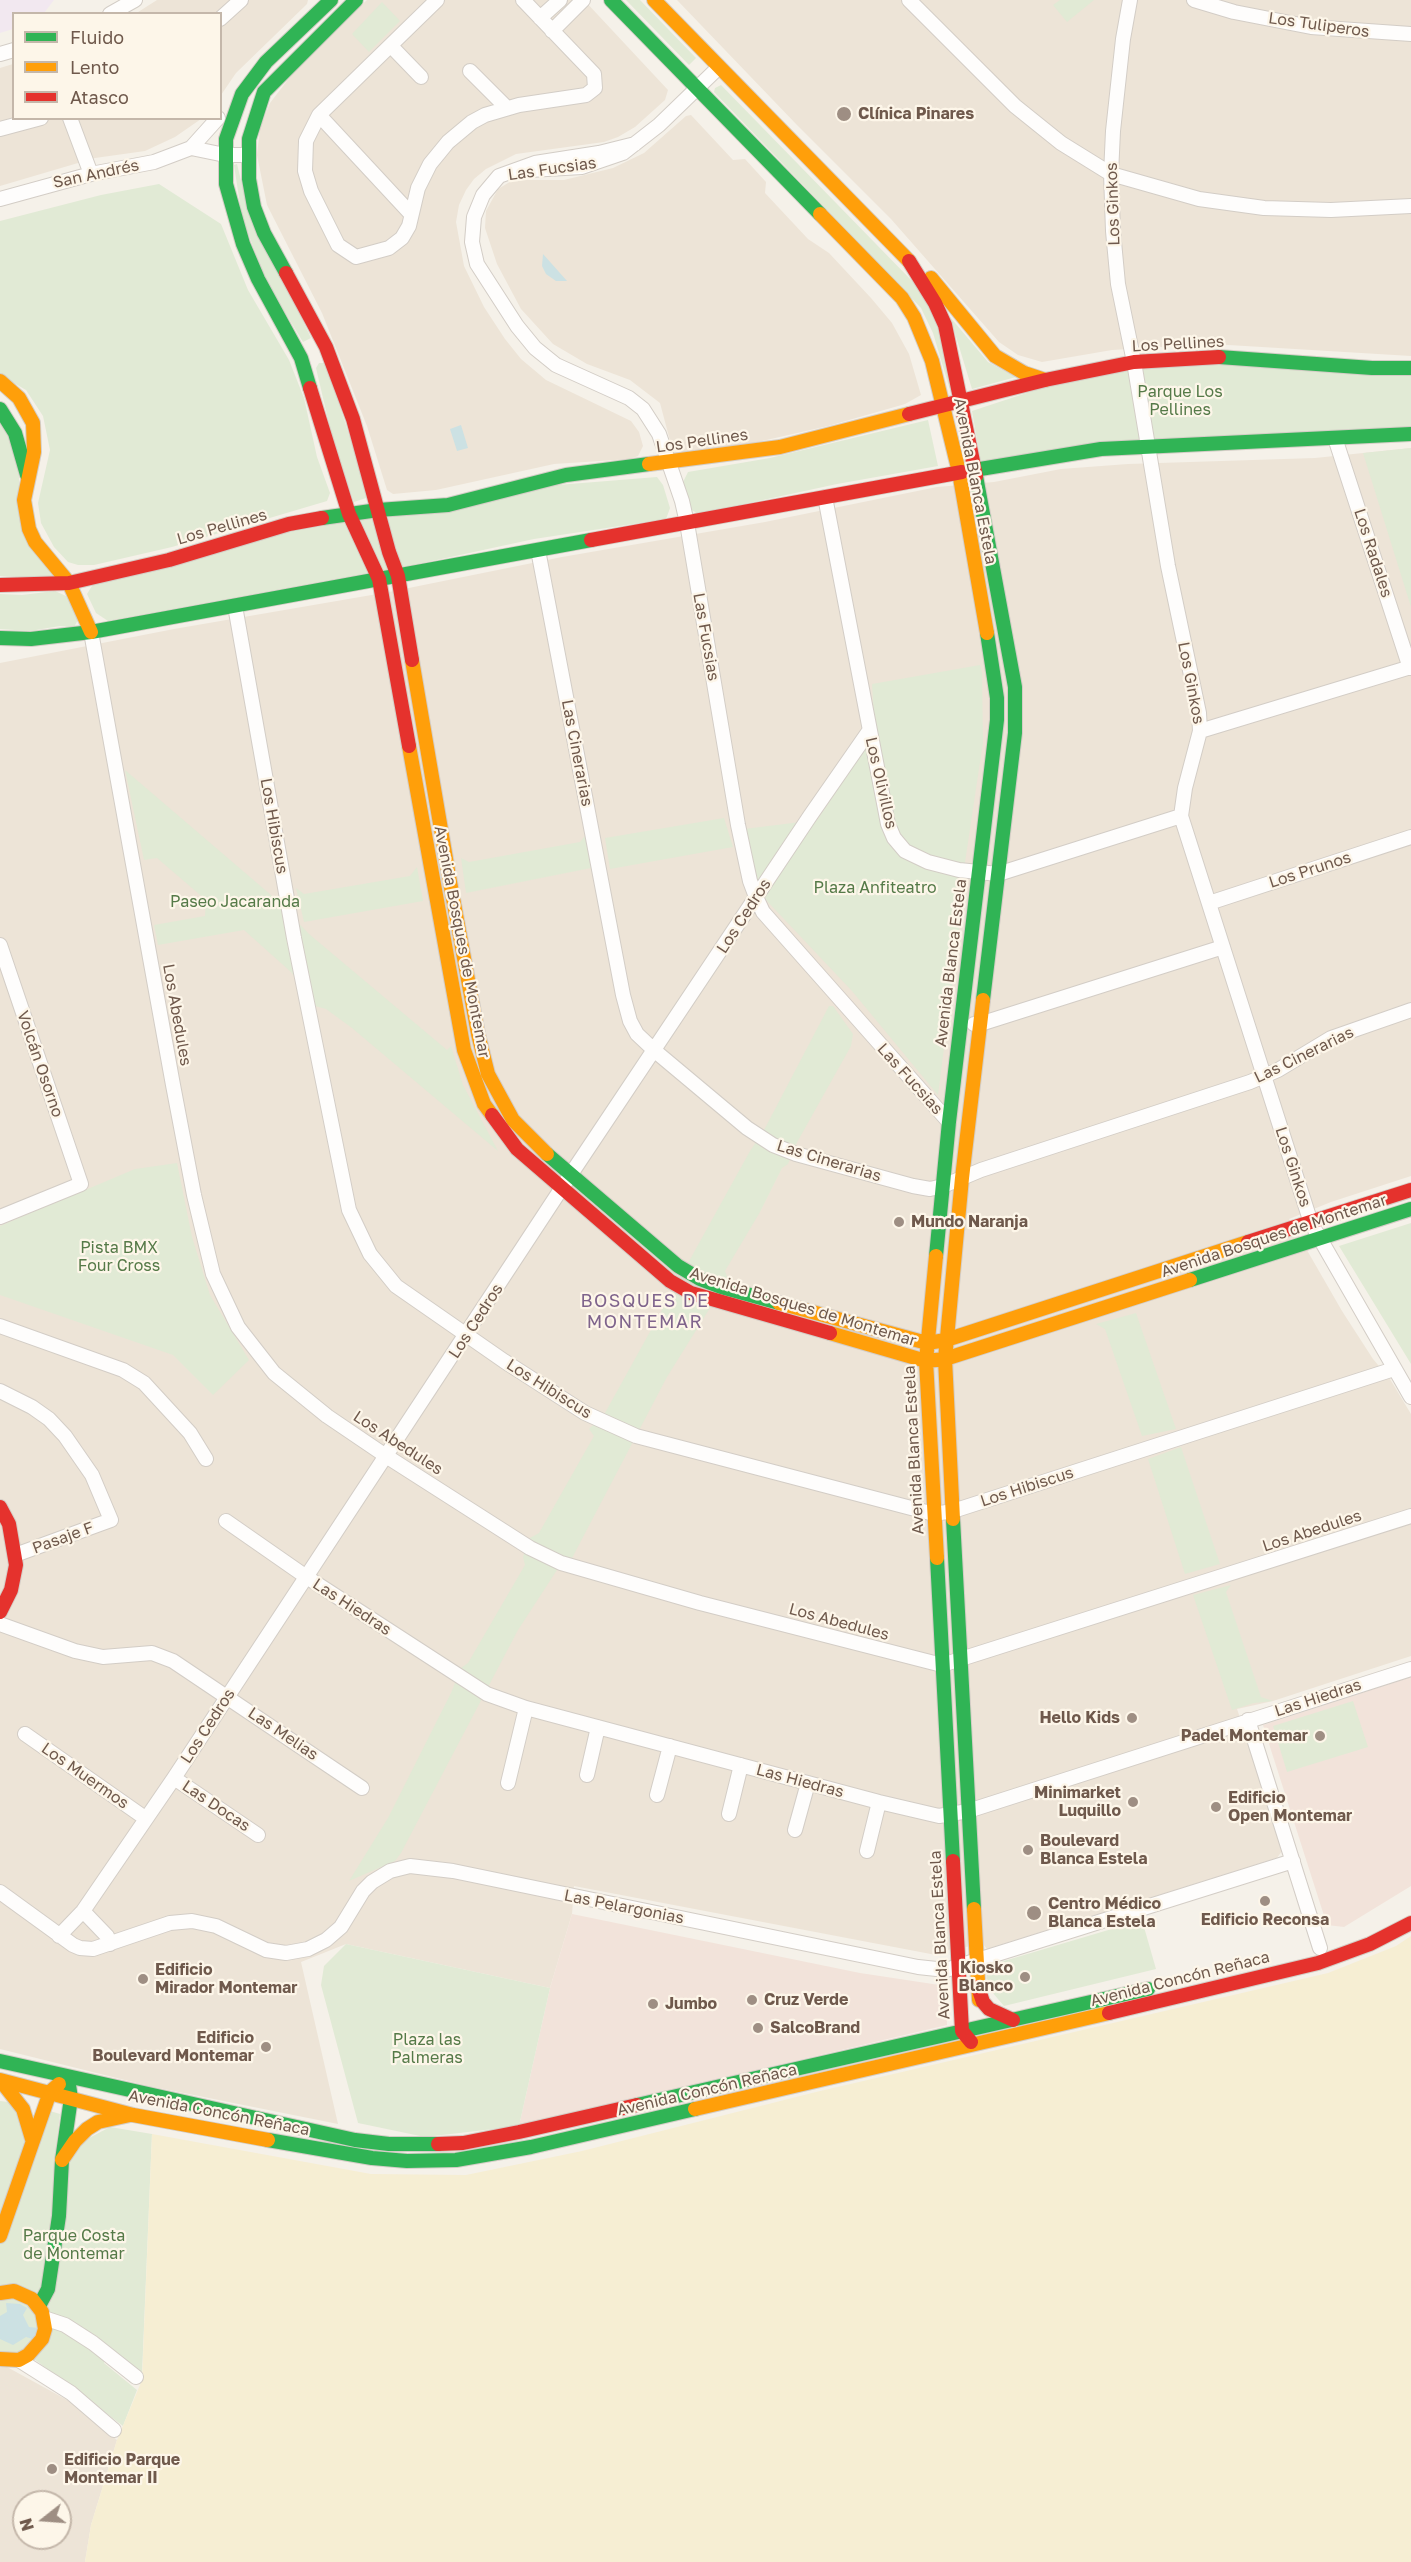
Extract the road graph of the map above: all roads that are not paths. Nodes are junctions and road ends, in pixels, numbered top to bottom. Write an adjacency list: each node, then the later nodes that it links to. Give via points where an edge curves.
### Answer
1 (135, 0): 15 (street)
2 (241, 0): 16 (street)
3 (332, 0): 14 (street); 25 (main road, Avenida Bosques de Montemar, via 266,62)
4 (356, 0): 14 (main road, Avenida Bosques de Montemar)
5 (437, 0): 20 (street)
6 (523, 0): 17 (street)
7 (560, 0): 17 (street)
8 (583, 0): 18 (street)
9 (611, 0): 24 (main road, Avenida Blanca Estela)
10 (654, 0): 21 (main road, Avenida Blanca Estela)
11 (909, 0): 37 (street, via 1015,106)
12 (1130, 0): 37 (street, Los Ginkos)
13 (1194, 0): 19 (street, Los Tuliperos, via 1311,27)
14 (345, 11): 35 (main road, Avenida Bosques de Montemar, via 264,92 253,123)
15 (114, 12)
16 (222, 17)
17 (540, 18): 18 (street)
18 (552, 31): 26 (street, via 594,75 595,88 586,95)
19 (1411, 34)
20 (391, 46): 23 (street); 28 (street)
21 (718, 68): 24 (street, Las Fucsias); 41 (main road, Avenida Blanca Estela)
22 (470, 70): 26 (street)
23 (421, 77)
24 (696, 90): 49 (main road, Avenida Blanca Estela, via 902,298 922,335); 54 (street, Las Fucsias, via 635,144 535,163 499,176 483,195 473,224 474,253 482,275 517,327 556,365 628,398 643,409)
25 (242, 94): 27 (street, San Andrés); 34 (main road, Avenida Bosques de Montemar, via 230,124)
26 (507, 108): 40 (street, via 485,114 448,142 424,176)
27 (222, 114)
28 (320, 115): 40 (street); 40 (street, via 306,141 305,171 320,213 338,245 356,256 389,248 406,231)
29 (34, 120): 32 (street)
30 (71, 120): 36 (street)
31 (216, 120): 33 (street, San Andrés)
32 (0, 129)
33 (191, 148): 34 (street); 36 (street, San Andrés, via 154,162)
34 (225, 155): 35 (street); 43 (main road, Avenida Bosques de Montemar, via 229,199 243,244)
35 (248, 155): 42 (main road, Avenida Bosques de Montemar, via 258,220)
36 (91, 174): 38 (street, San Andrés)
37 (1111, 174): 39 (street, via 1199,199 1264,208); 44 (street, Los Ginkos, via 1117,275)
38 (0, 199)
39 (1411, 206)
40 (411, 214)
41 (907, 259): 46 (main road, via 928,273 995,356 1024,373); 48 (main road, Avenida Blanca Estela, via 945,325)
42 (326, 347): 43 (main road); 59 (main road, Avenida Bosques de Montemar, via 353,419)
43 (301, 358): 60 (main road, Avenida Bosques de Montemar)
44 (1134, 362): 45 (main road, Los Pellines, via 1211,356); 46 (main road, Los Pellines); 53 (street, Los Ginkos)
45 (1411, 368)
46 (1046, 380): 48 (main road, Los Pellines)
47 (0, 381): 57 (main road, Los Abedules, via 19,398 33,423 34,452)
48 (962, 402): 49 (main road, Los Pellines); 55 (main road, Avenida Blanca Estela)
49 (944, 406): 54 (main road, Los Pellines, via 780,447); 56 (main road, Avenida Blanca Estela)
50 (0, 409): 57 (main road, Los Abedules, via 15,432)
51 (1411, 434): 52 (main road)
52 (1335, 438): 53 (main road); 70 (street, Los Radales)
53 (1148, 447): 55 (main road, via 1101,449); 72 (street, Los Ginkos)
54 (670, 462): 59 (main road, Los Pellines, via 566,475 461,503); 61 (street, Las Fucsias)
55 (976, 470): 56 (main road); 76 (main road, Avenida Blanca Estela, via 1015,687 1015,733)
56 (959, 472): 58 (main road); 75 (main road, Avenida Blanca Estela, via 997,698)
57 (27, 477): 65 (main road, Los Abedules, via 24,500 29,529 35,543)
58 (825, 497): 61 (main road); 71 (street, Los Olivillos)
59 (378, 510): 60 (main road, Los Pellines); 63 (main road, Avenida Bosques de Montemar)
60 (349, 514): 64 (main road, Avenida Bosques de Montemar); 65 (main road, Los Pellines, via 290,524 169,560)
61 (687, 523): 62 (main road); 77 (street, Las Fucsias, via 738,825)
62 (538, 550): 63 (main road); 84 (street, Las Cinerarias, via 626,1010 637,1034)
63 (398, 576): 64 (main road); 87 (main road, Avenida Bosques de Montemar, via 452,893 488,1074 513,1120)
64 (380, 579): 67 (main road); 90 (main road, Avenida Bosques de Montemar, via 464,1050 476,1088 494,1120 517,1149)
65 (69, 583): 66 (main road, Los Pellines); 68 (main road, Los Abedules)
66 (0, 585)
67 (235, 606): 68 (main road); 97 (street, Los Hibiscus, via 294,938 349,1210 362,1240 388,1276 425,1307)
68 (91, 632): 69 (main road, via 32,639); 105 (street, Los Abedules, via 173,1085 213,1274 238,1327 274,1373)
69 (0, 638)
70 (1411, 667): 72 (street)
71 (869, 731): 75 (street, Los Olivillos, via 888,824 899,844 920,860); 77 (street, Los Cedros)
72 (1200, 731): 73 (street, Los Ginkos)
73 (1181, 816): 76 (street, Los Olivillos); 78 (street, Los Ginkos)
74 (1411, 837): 78 (street, Los Prunos)
75 (978, 873): 76 (street, Los Olivillos); 82 (main road, Avenida Blanca Estela)
76 (998, 874): 83 (main road, Avenida Blanca Estela)
77 (756, 897): 84 (street, Los Cedros); 86 (street, Las Fucsias, via 763,912)
78 (1209, 903): 80 (street, Los Ginkos)
79 (0, 945): 93 (street, Volcán Osorno, via 81,1184)
80 (1223, 947): 83 (street); 85 (street, Los Ginkos)
81 (1411, 1011): 85 (street, Las Cinerarias, via 1331,1038)
82 (960, 1024): 83 (street); 86 (main road, Avenida Blanca Estela)
83 (980, 1024): 88 (main road, Avenida Blanca Estela)
84 (655, 1051): 87 (street, Los Cedros); 89 (street, Las Cinerarias, via 773,1145 913,1186)
85 (1264, 1076): 88 (street, Las Cinerarias); 94 (street, Los Ginkos)
86 (949, 1122): 89 (main road, Avenida Blanca Estela)
87 (571, 1174): 90 (street, Los Cedros); 99 (main road, Avenida Bosques de Montemar, via 678,1266 700,1279)
88 (962, 1178): 89 (street, Las Cinerarias); 98 (main road, Avenida Blanca Estela)
89 (943, 1186): 99 (main road, Avenida Blanca Estela)
90 (562, 1190): 97 (street, Los Cedros); 101 (main road, Avenida Bosques de Montemar, via 670,1281 691,1293)
91 (1411, 1190): 94 (main road, Avenida Bosques de Montemar)
92 (1411, 1209): 95 (main road, Avenida Bosques de Montemar)
93 (0, 1217)
94 (1311, 1223): 95 (street, Los Ginkos); 98 (main road, Avenida Bosques de Montemar)
95 (1319, 1239): 100 (main road, Avenida Bosques de Montemar); 102 (street, Los Ginkos)
96 (0, 1326): 106 (street, via 123,1370 144,1383 190,1433)
97 (467, 1334): 105 (street, Los Cedros); 109 (street, Los Hibiscus, via 612,1427)
98 (946, 1340): 99 (main road, Avenida Bosques de Montemar); 100 (main road, Avenida Blanca Estela)
99 (927, 1343): 101 (main road, Avenida Blanca Estela)
100 (945, 1359): 101 (main road, Avenida Bosques de Montemar); 108 (main road, Avenida Blanca Estela)
101 (926, 1361): 109 (main road, Avenida Blanca Estela)
102 (1394, 1369): 104 (street, Los Ginkos); 108 (street, Los Hibiscus)
103 (0, 1391): 112 (street, Pasaje F, via 32,1407 65,1436 92,1475 111,1521)
104 (1411, 1397)
105 (386, 1456): 113 (street, Los Cedros); 117 (street, Los Abedules, via 522,1543 561,1563)
106 (206, 1459)
107 (0, 1507): 112 (main road, via 9,1524)
108 (953, 1511): 109 (street, Los Hibiscus); 116 (main road, Avenida Blanca Estela)
109 (934, 1514): 117 (main road, Avenida Blanca Estela)
110 (1411, 1516): 116 (street, Los Abedules)
111 (226, 1521): 113 (street, Las Hiedras)
112 (15, 1555): 114 (main road, via 13,1584)
113 (305, 1576): 119 (street, Los Cedros); 120 (street, Las Hiedras, via 487,1694)
114 (0, 1611)
115 (0, 1624): 119 (street, Las Melias, via 103,1657 152,1653 173,1661)
116 (961, 1661): 117 (street, Los Abedules); 133 (main road, Avenida Blanca Estela)
117 (942, 1665): 135 (main road, Avenida Blanca Estela)
118 (1411, 1669): 121 (street, Las Hiedras)
119 (227, 1696): 127 (street, Los Cedros); 130 (street, Las Melias)
120 (526, 1708): 122 (street, Las Hiedras); 128 (street)
121 (1248, 1720): 133 (street, Las Hiedras); 140 (street)
122 (598, 1727): 124 (street, Las Hiedras); 126 (street)
123 (25, 1734): 136 (street, Los Muermos)
124 (670, 1746): 125 (street, Las Hiedras); 131 (street)
125 (741, 1765): 129 (street, Las Hiedras); 134 (street)
126 (587, 1774)
127 (174, 1778): 136 (street, Los Cedros); 138 (street, Las Docas)
128 (508, 1783)
129 (808, 1783): 132 (street, Las Hiedras); 137 (street)
130 (362, 1788)
131 (657, 1796)
132 (879, 1802): 135 (street, Las Hiedras); 139 (street)
133 (968, 1810): 135 (street, Las Hiedras); 148 (main road, Avenida Blanca Estela)
134 (729, 1814)
135 (950, 1815): 149 (main road, Avenida Blanca Estela)
136 (145, 1818): 143 (street, Los Cedros)
137 (795, 1830)
138 (258, 1835)
139 (867, 1851)
140 (1293, 1861): 147 (street); 148 (street, Las Pelargonias)
141 (0, 1892): 145 (street, Las Pelargonias)
142 (1411, 1908): 147 (main road, Avenida Concón Reñaca, via 1362,1933)
143 (84, 1911): 145 (street, Los Cedros); 146 (street)
144 (1411, 1923): 154 (main road, Avenida Concón Reñaca, via 1353,1952 1318,1963)
145 (59, 1936): 146 (street, Las Pelargonias, via 80,1948)
146 (110, 1944): 149 (street, Las Pelargonias, via 170,1923 192,1921 216,1926 266,1950 286,1953 308,1949 334,1934 372,1882 390,1871 410,1866 453,1871 924,1969)
147 (1320, 1948): 151 (main road, Avenida Concón Reñaca)
148 (976, 1962): 149 (street, Las Pelargonias); 150 (main road, Avenida Blanca Estela)
149 (958, 1967): 153 (main road, Avenida Blanca Estela)
150 (978, 1987): 151 (main road, via 989,2009); 152 (main road, Avenida Blanca Estela)
151 (1013, 2020): 152 (main road, Avenida Concón Reñaca)
152 (981, 2027): 153 (main road, Avenida Concón Reñaca); 154 (main road, Avenida Blanca Estela)
153 (962, 2031): 154 (main road, Avenida Blanca Estela); 156 (main road, Avenida Concón Reñaca, via 519,2132 428,2145 355,2140)
154 (974, 2045): 160 (main road, Avenida Concón Reñaca, via 531,2147 456,2160 372,2158)
155 (0, 2061): 156 (main road, Avenida Concón Reñaca)
156 (68, 2077): 158 (main road); 159 (main road)
157 (0, 2081): 158 (main road, Avenida Concón Reñaca); 161 (main road, via 23,2109)
158 (50, 2092): 159 (main road, Avenida Concón Reñaca); 161 (main road)
159 (71, 2097): 160 (main road, Avenida Concón Reñaca); 162 (main road)
160 (133, 2115): 162 (main road, via 98,2122 75,2141)
161 (32, 2139): 163 (main road)
162 (62, 2160): 165 (main road, via 59,2216)
163 (0, 2236)
164 (0, 2293): 165 (main road, via 24,2294)
165 (41, 2312): 167 (main road, via 42,2339); 168 (street, via 93,2343)
166 (0, 2359): 167 (main road)
167 (19, 2360): 169 (street, via 71,2393)
168 (136, 2377)
169 (114, 2430)

